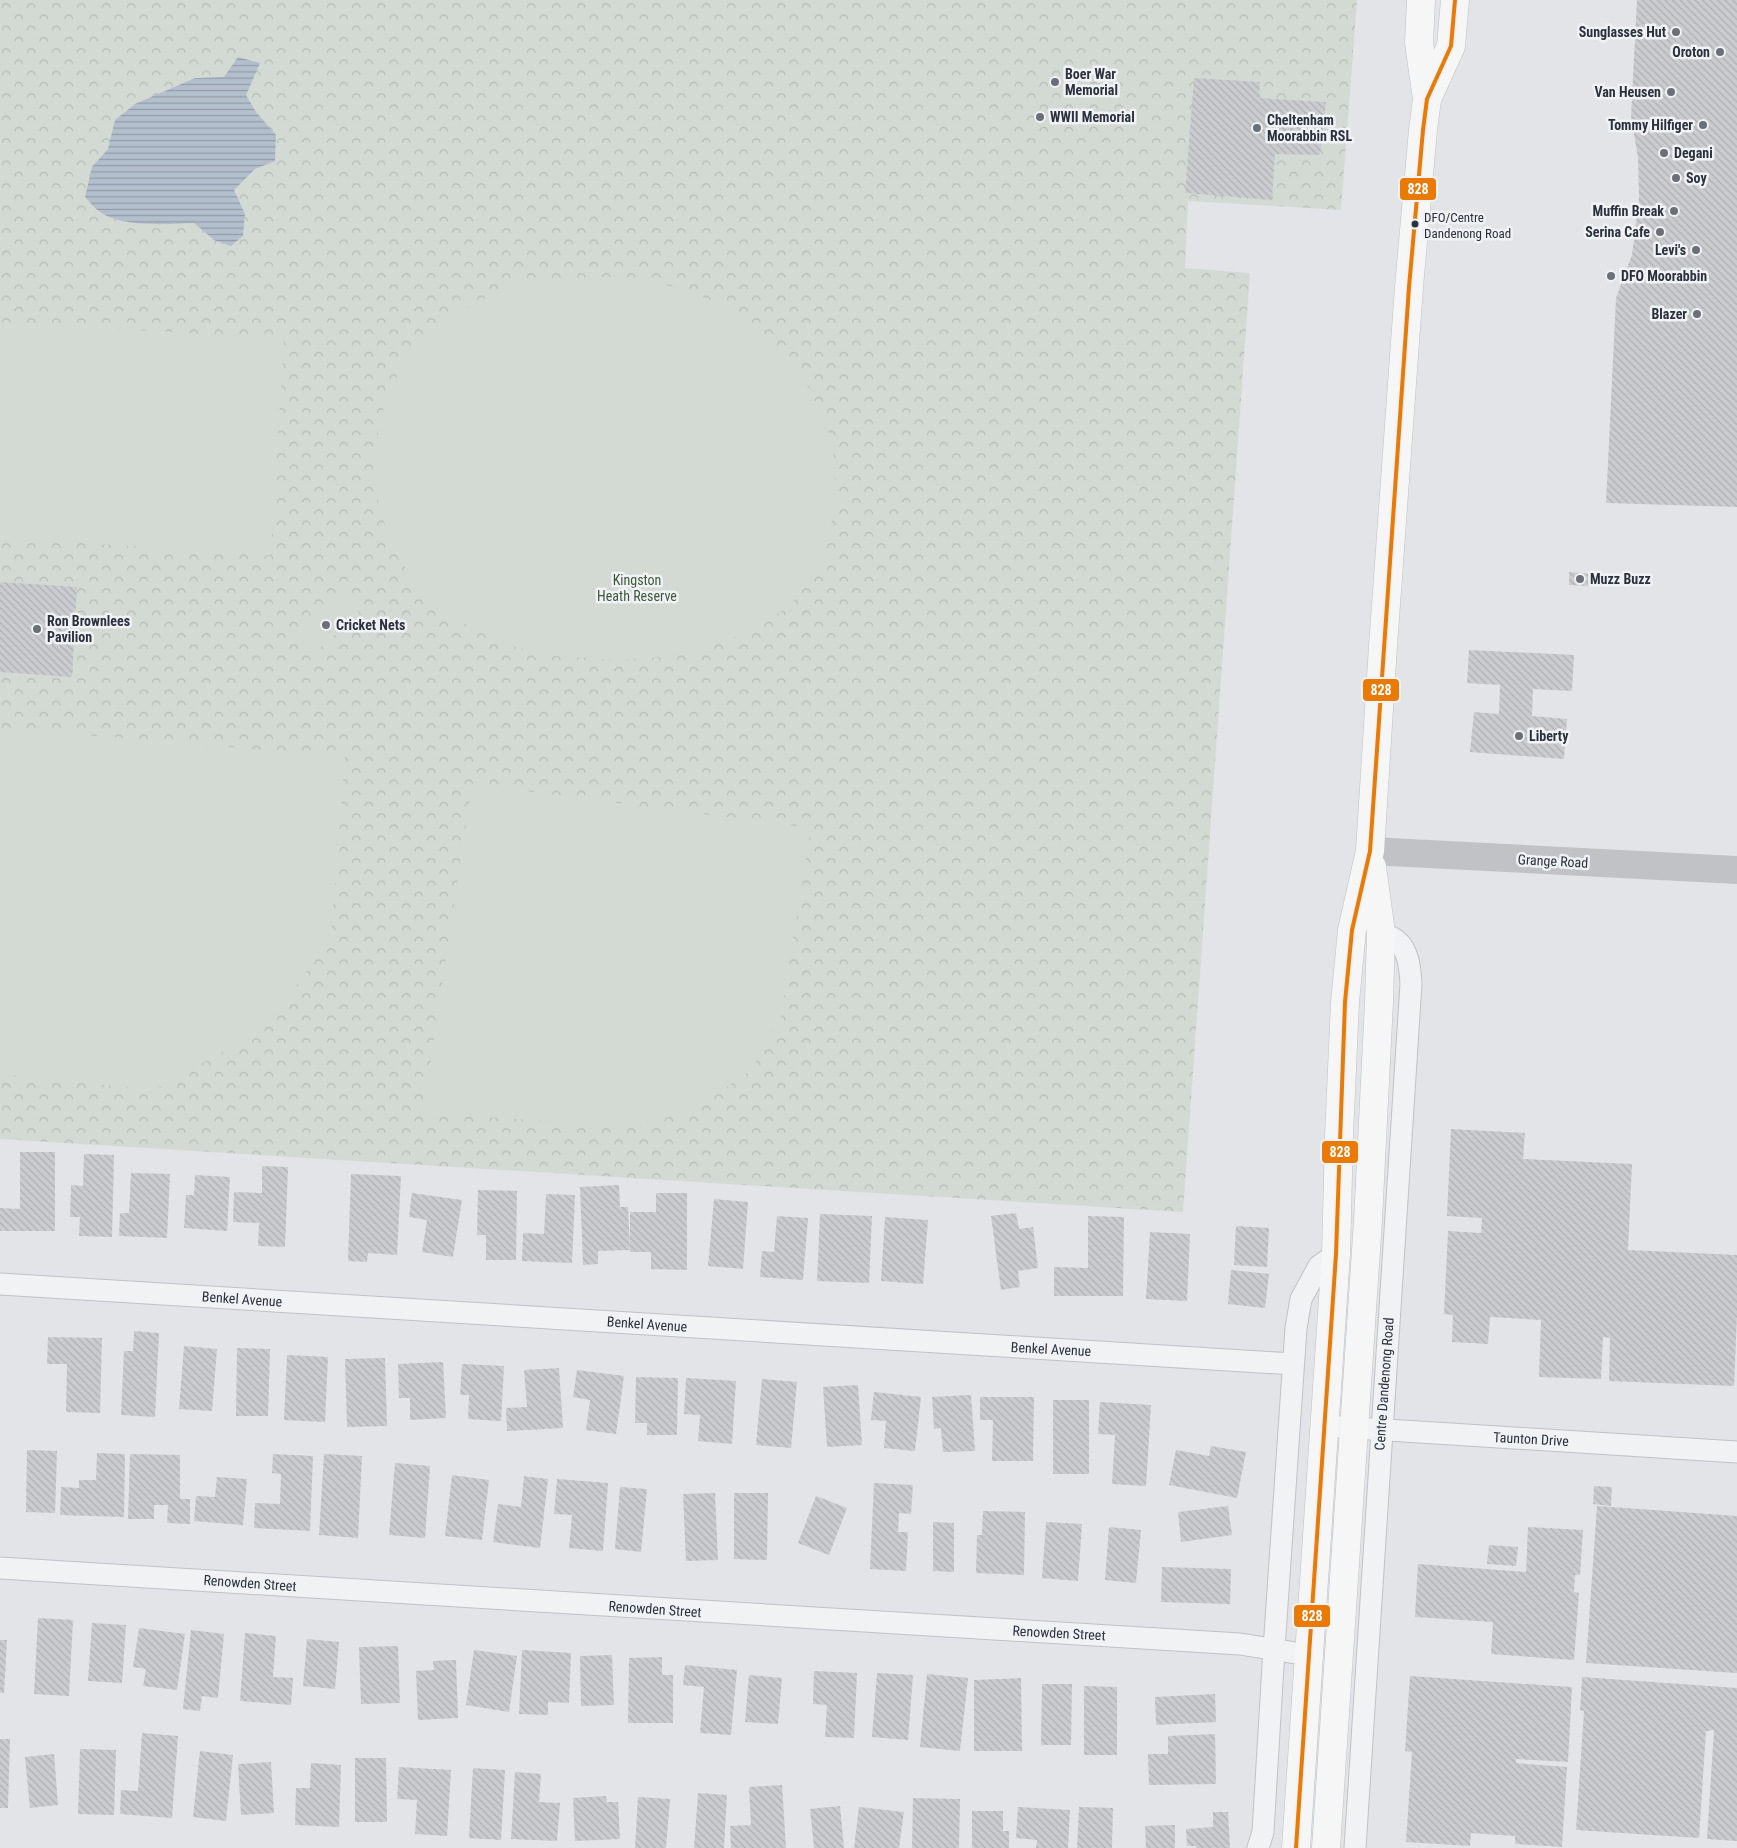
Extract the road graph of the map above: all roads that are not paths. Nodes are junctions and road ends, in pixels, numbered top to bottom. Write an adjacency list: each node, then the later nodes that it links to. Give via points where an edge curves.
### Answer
1 (1421, 0): 3 (main road, Centre Dandenong Road, via 1419,43)
2 (1455, 0): 3 (main road, Centre Dandenong Road, via 1451,46)
3 (1427, 99): 4 (main road, Centre Dandenong Road, via 1408,296)
4 (1370, 851): 5 (main road, Grange Road); 6 (main road, Centre Dandenong Road); 7 (main road, Centre Dandenong Road, via 1352,930 1347,984)
5 (1737, 870)
6 (1381, 933): 11 (main road, Centre Dandenong Road, via 1368,1220); 12 (street, Centre Dandenong Road, via 1396,940 1404,950 1410,963 1411,984)
7 (1336, 1254): 9 (street, via 1319,1266 1301,1299); 10 (main road, Centre Dandenong Road)
8 (0, 1284): 9 (street, Benkel Avenue)
9 (1293, 1364): 15 (street)
10 (1324, 1426): 11 (street, Taunton Drive); 16 (main road, Centre Dandenong Road)
11 (1354, 1428): 12 (street, Taunton Drive); 19 (main road, Centre Dandenong Road)
12 (1382, 1430): 13 (street, Taunton Drive); 20 (street, Centre Dandenong Road)
13 (1737, 1452)
14 (0, 1568): 15 (street, Renowden Street, via 1211,1642)
15 (1274, 1649): 16 (street, Renowden Street); 17 (street)
16 (1308, 1655): 18 (main road, Centre Dandenong Road)
17 (1264, 1843)
18 (1296, 1848)
19 (1326, 1848)
20 (1355, 1848)

